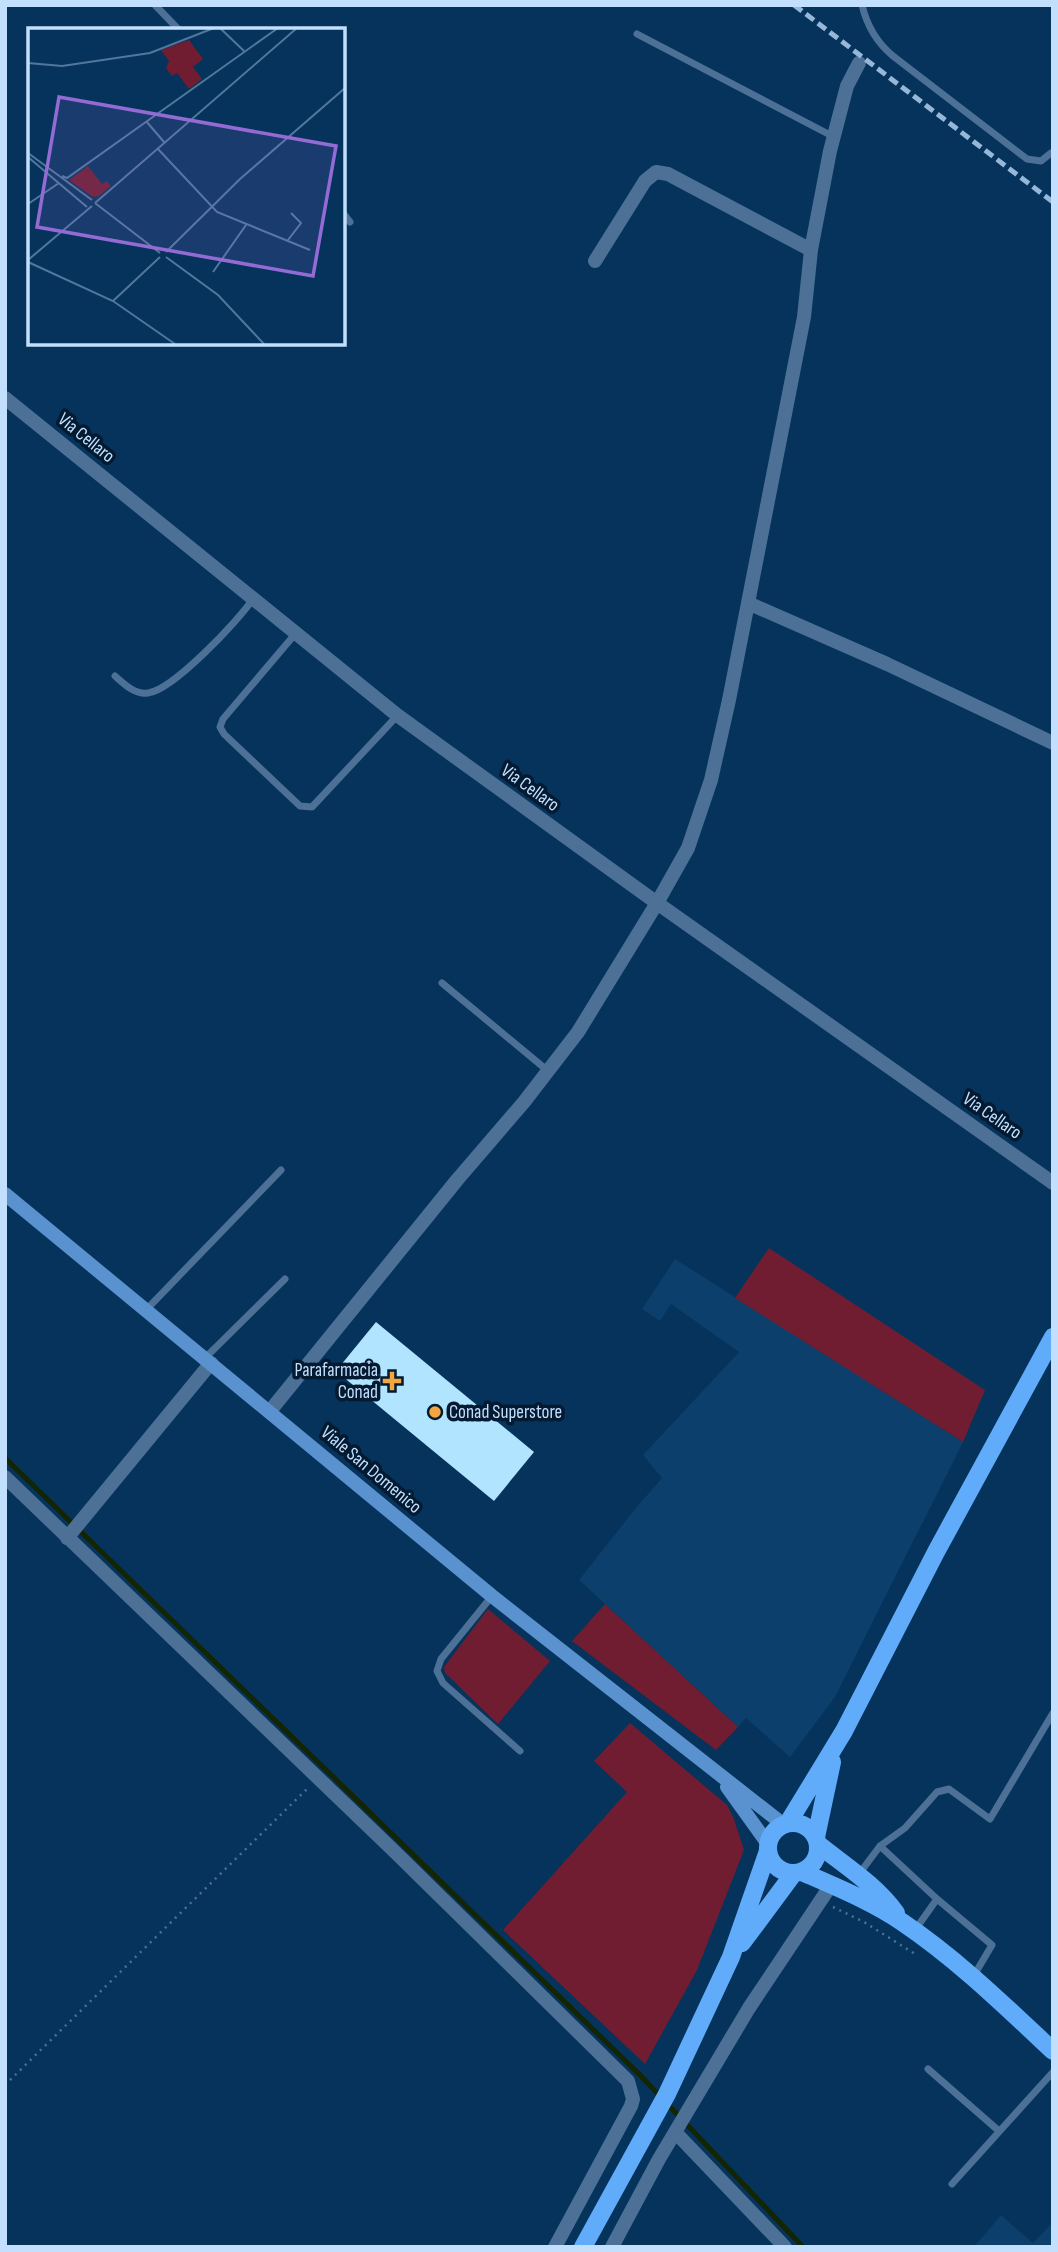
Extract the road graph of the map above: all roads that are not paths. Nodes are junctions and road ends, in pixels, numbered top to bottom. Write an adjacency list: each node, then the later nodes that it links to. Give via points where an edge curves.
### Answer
1 (155, 5): 3 (lane)
2 (862, 5): 7 (lane, via 880,46 892,56 1027,159 1041,161)
3 (177, 28)
4 (637, 34): 6 (lane)
5 (859, 63): 6 (street, via 847,86)
6 (834, 137): 10 (street)
7 (1051, 153)
8 (345, 216): 9 (lane)
9 (350, 222)
10 (811, 250): 11 (street, via 668,174 656,173 645,181); 14 (street, via 804,317)
11 (595, 261)
12 (5, 398): 13 (street, Via Cellaro)
13 (253, 599): 15 (street, Via Cellaro); 16 (lane, via 208,650 157,691 141,694)
14 (748, 603): 18 (street); 19 (street, via 711,780 688,848)
15 (296, 634): 17 (street, Via Cellaro); 17 (lane, via 220,727 300,806 312,807)
16 (115, 676)
17 (397, 715): 19 (street, Via Cellaro)
18 (1053, 743)
19 (657, 903): 21 (street, via 578,1032); 23 (street, Via Cellaro)
20 (442, 983): 21 (lane)
21 (548, 1071): 29 (street)
22 (281, 1170): 26 (lane)
23 (1053, 1183)
24 (5, 1194): 26 (main road, Viale San Domenico)
25 (285, 1279): 28 (lane)
26 (146, 1310): 28 (main road, Viale San Domenico)
27 (1053, 1338): 34 (main road)
28 (208, 1360): 29 (main road, Viale San Domenico); 31 (street)
29 (270, 1411): 32 (main road, Viale San Domenico)
30 (5, 1476): 31 (street)
31 (69, 1535): 54 (street, via 628,2081 631,2106)
32 (492, 1596): 35 (lane, via 437,1671 443,1683); 36 (main road, Viale San Domenico)
33 (1053, 1713): 39 (lane, via 990,1819 949,1789 937,1792 905,1828)
34 (835, 1747): 37 (main road); 38 (main road)
35 (520, 1751)
36 (716, 1771): 37 (main road, Viale San Domenico); 40 (main road, Viale San Domenico)
37 (786, 1824): 38 (main road, via 804,1825); 40 (main road, via 773,1832)
38 (817, 1840): 41 (main road, via 816,1858); 42 (main road)
39 (880, 1846): 42 (lane); 44 (lane)
40 (768, 1847): 41 (main road, via 774,1865); 46 (main road)
41 (798, 1873): 43 (main road); 46 (main road)
42 (858, 1874): 45 (main road)
43 (831, 1885): 45 (main road); 51 (street, via 749,2008)
44 (937, 1899): 45 (lane); 47 (lane, via 992,1945)
45 (908, 1927): 47 (main road)
46 (731, 1957): 55 (main road, via 664,2100)
47 (973, 1977): 48 (main road)
48 (1053, 2051)
49 (928, 2069): 52 (lane)
50 (1053, 2072): 52 (lane)
51 (681, 2125): 56 (street); 57 (street)
52 (999, 2132): 53 (lane)
53 (952, 2184)
54 (555, 2247)
55 (583, 2247)
56 (612, 2247)
57 (785, 2247)

